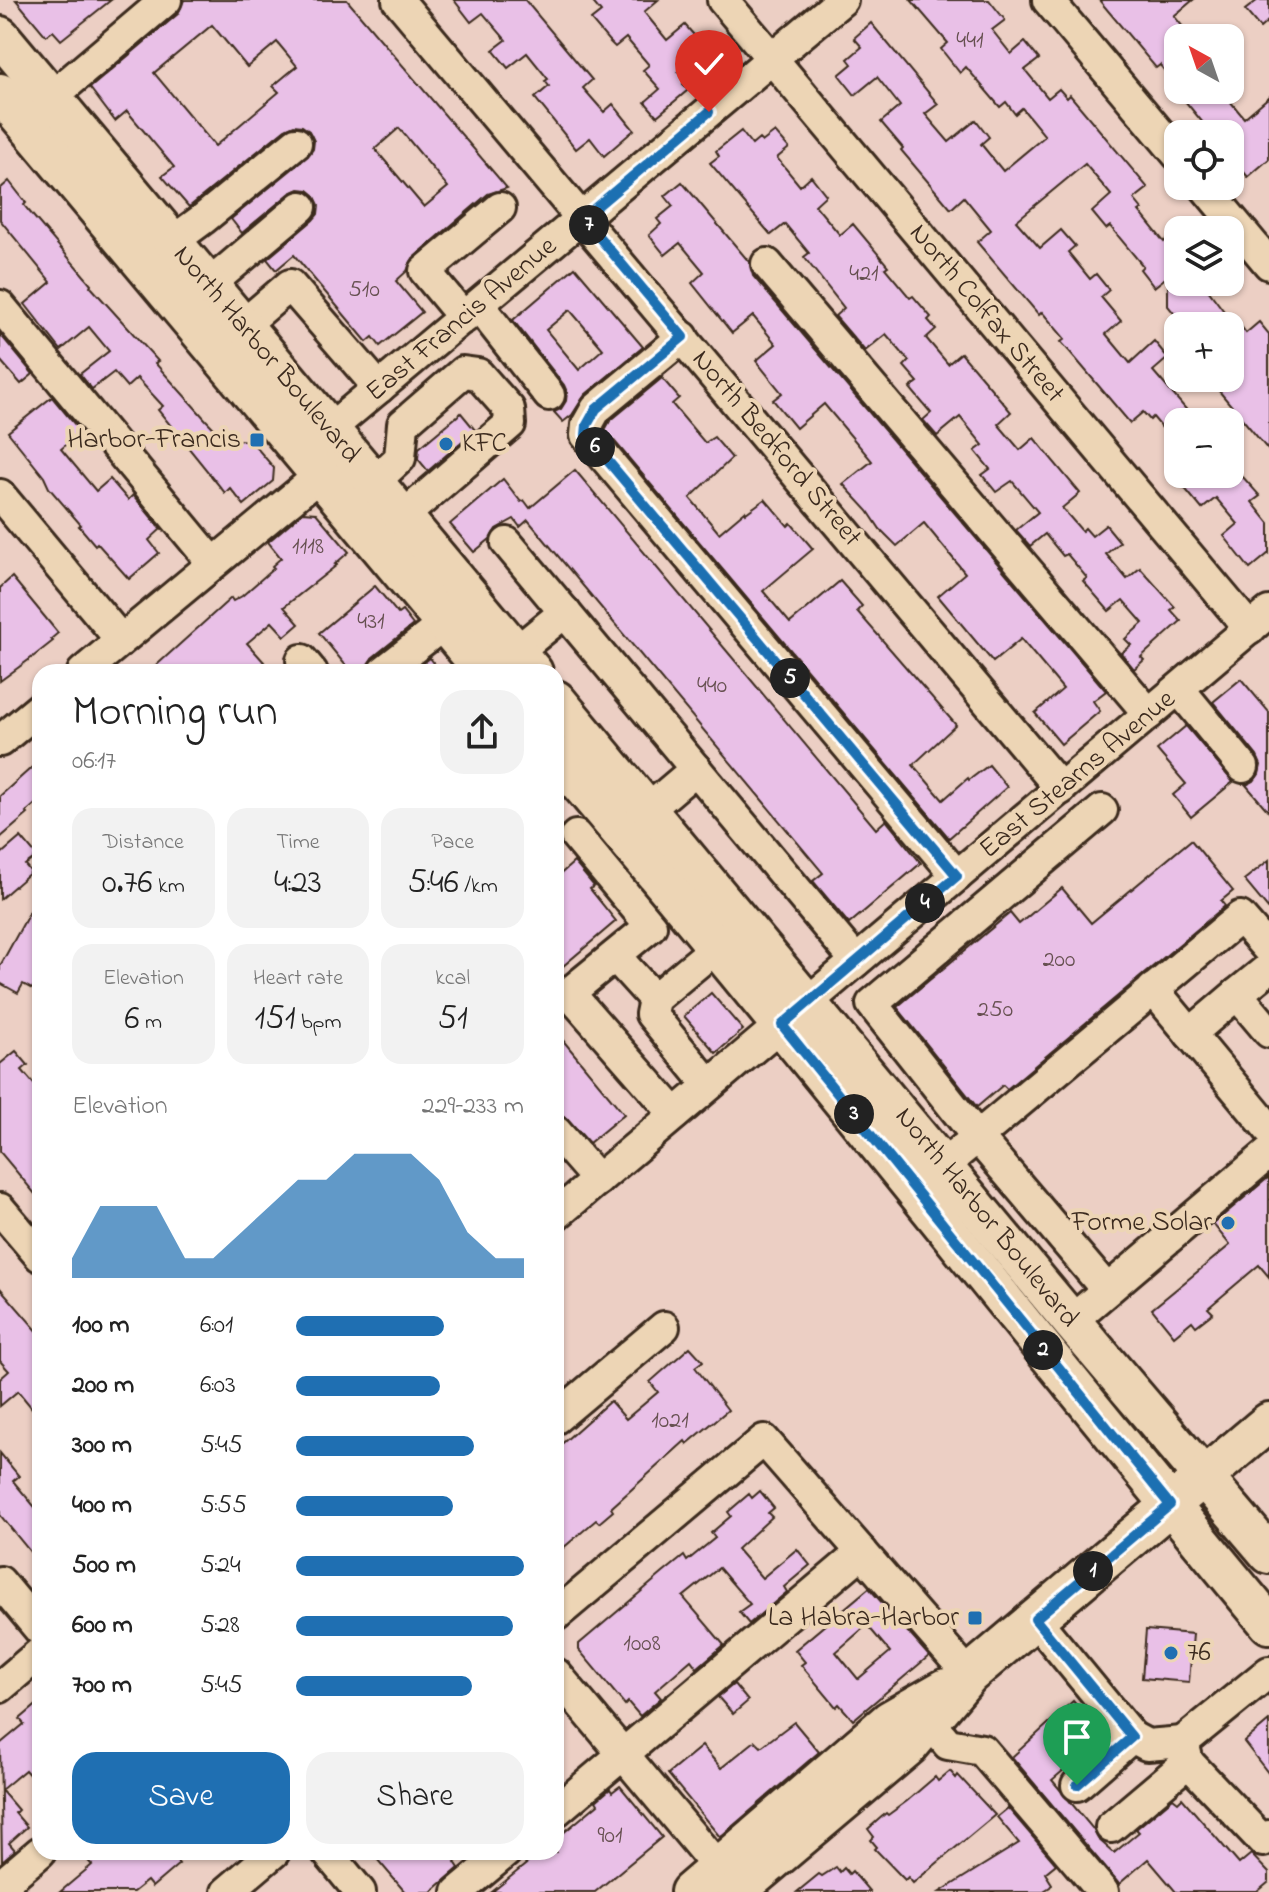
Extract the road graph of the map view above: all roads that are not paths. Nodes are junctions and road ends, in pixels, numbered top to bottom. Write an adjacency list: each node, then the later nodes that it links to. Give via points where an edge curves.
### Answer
1 (166, 0): 8 (street)
2 (398, 0): 14 (street, North Bedford Street)
3 (723, 0): 7 (street, North Colfax Street)
4 (842, 0): 7 (street, East Francis Avenue)
5 (1048, 0): 9 (street)
6 (0, 36): 8 (main road, North Harbor Boulevard)
7 (772, 58): 14 (street, East Francis Avenue); 34 (street, North Colfax Street)
8 (25, 104): 15 (main road, North Harbor Boulevard)
9 (1164, 138)
10 (296, 143): 15 (street)
11 (1216, 200): 17 (street)
12 (301, 207): 18 (street)
13 (500, 208): 20 (street, via 425,271)
14 (583, 218): 20 (street, East Francis Avenue); 22 (street, North Bedford Street)
15 (158, 253): 18 (main road, North Harbor Boulevard)
16 (767, 264): 42 (street)
17 (1269, 264)
18 (195, 297): 21 (main road, North Harbor Boulevard); 27 (main road, North Harbor Boulevard)
19 (0, 306): 32 (street)
20 (471, 312): 23 (street, East Francis Avenue); 26 (street)
21 (242, 326): 25 (street, via 290,285); 27 (main road, North Harbor Boulevard)
22 (683, 337): 49 (street, North Bedford Street); 52 (street, via 596,409 586,435)
23 (426, 350): 24 (street); 25 (street, East Francis Avenue)
24 (453, 380): 28 (street, via 403,424 400,458); 30 (street, via 463,372 478,374 509,409 510,424)
25 (379, 388): 27 (street, East Francis Avenue)
26 (549, 395)
27 (324, 453): 28 (main road, North Harbor Boulevard); 32 (street, East Francis Avenue); 35 (main road, North Harbor Boulevard)
28 (373, 483): 30 (main road, North Harbor Boulevard)
29 (0, 495): 36 (street)
30 (401, 518): 37 (main road, North Harbor Boulevard)
31 (507, 543): 33 (street)
32 (213, 563): 36 (street, East Francis Avenue)
33 (565, 612): 37 (street); 48 (street)
34 (1259, 620): 41 (street, East Stearns Avenue)
35 (444, 624): 39 (street); 40 (main road, North Harbor Boulevard)
36 (121, 640): 38 (street, East Francis Avenue)
37 (524, 662)
38 (92, 664)
39 (393, 664)
40 (478, 664)
41 (1179, 689): 42 (street, East Stearns Avenue); 46 (street)
42 (1149, 714): 49 (street, East Stearns Avenue)
43 (32, 715): 45 (street)
44 (564, 723): 51 (main road, North Harbor Boulevard)
45 (0, 741)
46 (1243, 767)
47 (564, 769): 51 (main road, North Harbor Boulevard)
48 (696, 769): 51 (street); 58 (street)
49 (1061, 789): 52 (street, East Stearns Avenue)
50 (1102, 810): 69 (street, via 872,1004)
51 (601, 829): 53 (main road, North Harbor Boulevard); 54 (street); 63 (main road, North Harbor Boulevard)
52 (957, 876): 58 (street, East Stearns Avenue)
53 (681, 902): 54 (street); 55 (main road, North Harbor Boulevard)
54 (651, 926): 57 (street)
55 (718, 946): 62 (street); 63 (main road, North Harbor Boulevard)
56 (1269, 950): 60 (street, via 1240,917)
57 (615, 956): 62 (street); 67 (street, via 569,993)
58 (856, 961): 63 (street, East Stearns Avenue)
59 (1269, 968): 61 (street)
60 (1153, 989): 65 (street); 69 (street)
61 (1237, 994): 64 (street); 65 (street)
62 (653, 1007): 66 (street)
63 (795, 1014): 66 (street, East Stearns Avenue); 73 (main road, North Harbor Boulevard)
64 (1269, 1032)
65 (1190, 1034): 68 (street)
66 (709, 1085): 67 (street, East Stearns Avenue)
67 (675, 1114): 74 (street, East Stearns Avenue)
68 (1269, 1129)
69 (978, 1138): 73 (street); 78 (street)
70 (564, 1144): 74 (street)
71 (1269, 1153): 78 (street)
72 (564, 1164): 74 (street)
73 (929, 1178): 79 (main road, North Harbor Boulevard); 84 (main road, North Harbor Boulevard)
74 (591, 1186): 75 (street, East Stearns Avenue)
75 (564, 1208)
76 (0, 1209): 77 (street)
77 (32, 1247)
78 (1107, 1290): 79 (street)
79 (1071, 1321): 83 (main road, North Harbor Boulevard)
80 (664, 1327): 81 (street)
81 (564, 1411)
82 (1269, 1422): 83 (main road)
83 (1204, 1477): 84 (main road); 85 (main road, North Harbor Boulevard)
84 (1170, 1505): 89 (main road); 91 (main road, North Harbor Boulevard)
85 (1268, 1550)
86 (862, 1552): 88 (street, via 764,1440); 94 (street); 100 (street)
87 (0, 1582): 90 (street)
88 (564, 1608)
89 (1035, 1619): 94 (main road); 98 (street)
90 (32, 1620)
91 (1269, 1624)
92 (32, 1660): 96 (street)
93 (1269, 1672): 99 (street)
94 (969, 1675): 97 (main road); 110 (main road, via 890,1720)
95 (564, 1684): 100 (street)
96 (0, 1687)
97 (930, 1722): 110 (main road, via 909,1746); 114 (street, via 948,1744 982,1750)
98 (1132, 1737): 99 (street); 101 (street)
99 (1186, 1752): 103 (street); 104 (street)
100 (624, 1755): 102 (street); 110 (street)
101 (1077, 1785)
102 (564, 1804)
103 (1111, 1827)
104 (1267, 1840)
105 (32, 1859): 109 (street)
106 (265, 1860): 111 (street)
107 (334, 1860): 112 (street)
108 (496, 1860): 113 (street)
109 (0, 1886)
110 (720, 1886)
111 (227, 1892)
112 (360, 1892)
113 (458, 1892)
114 (1103, 1892)

